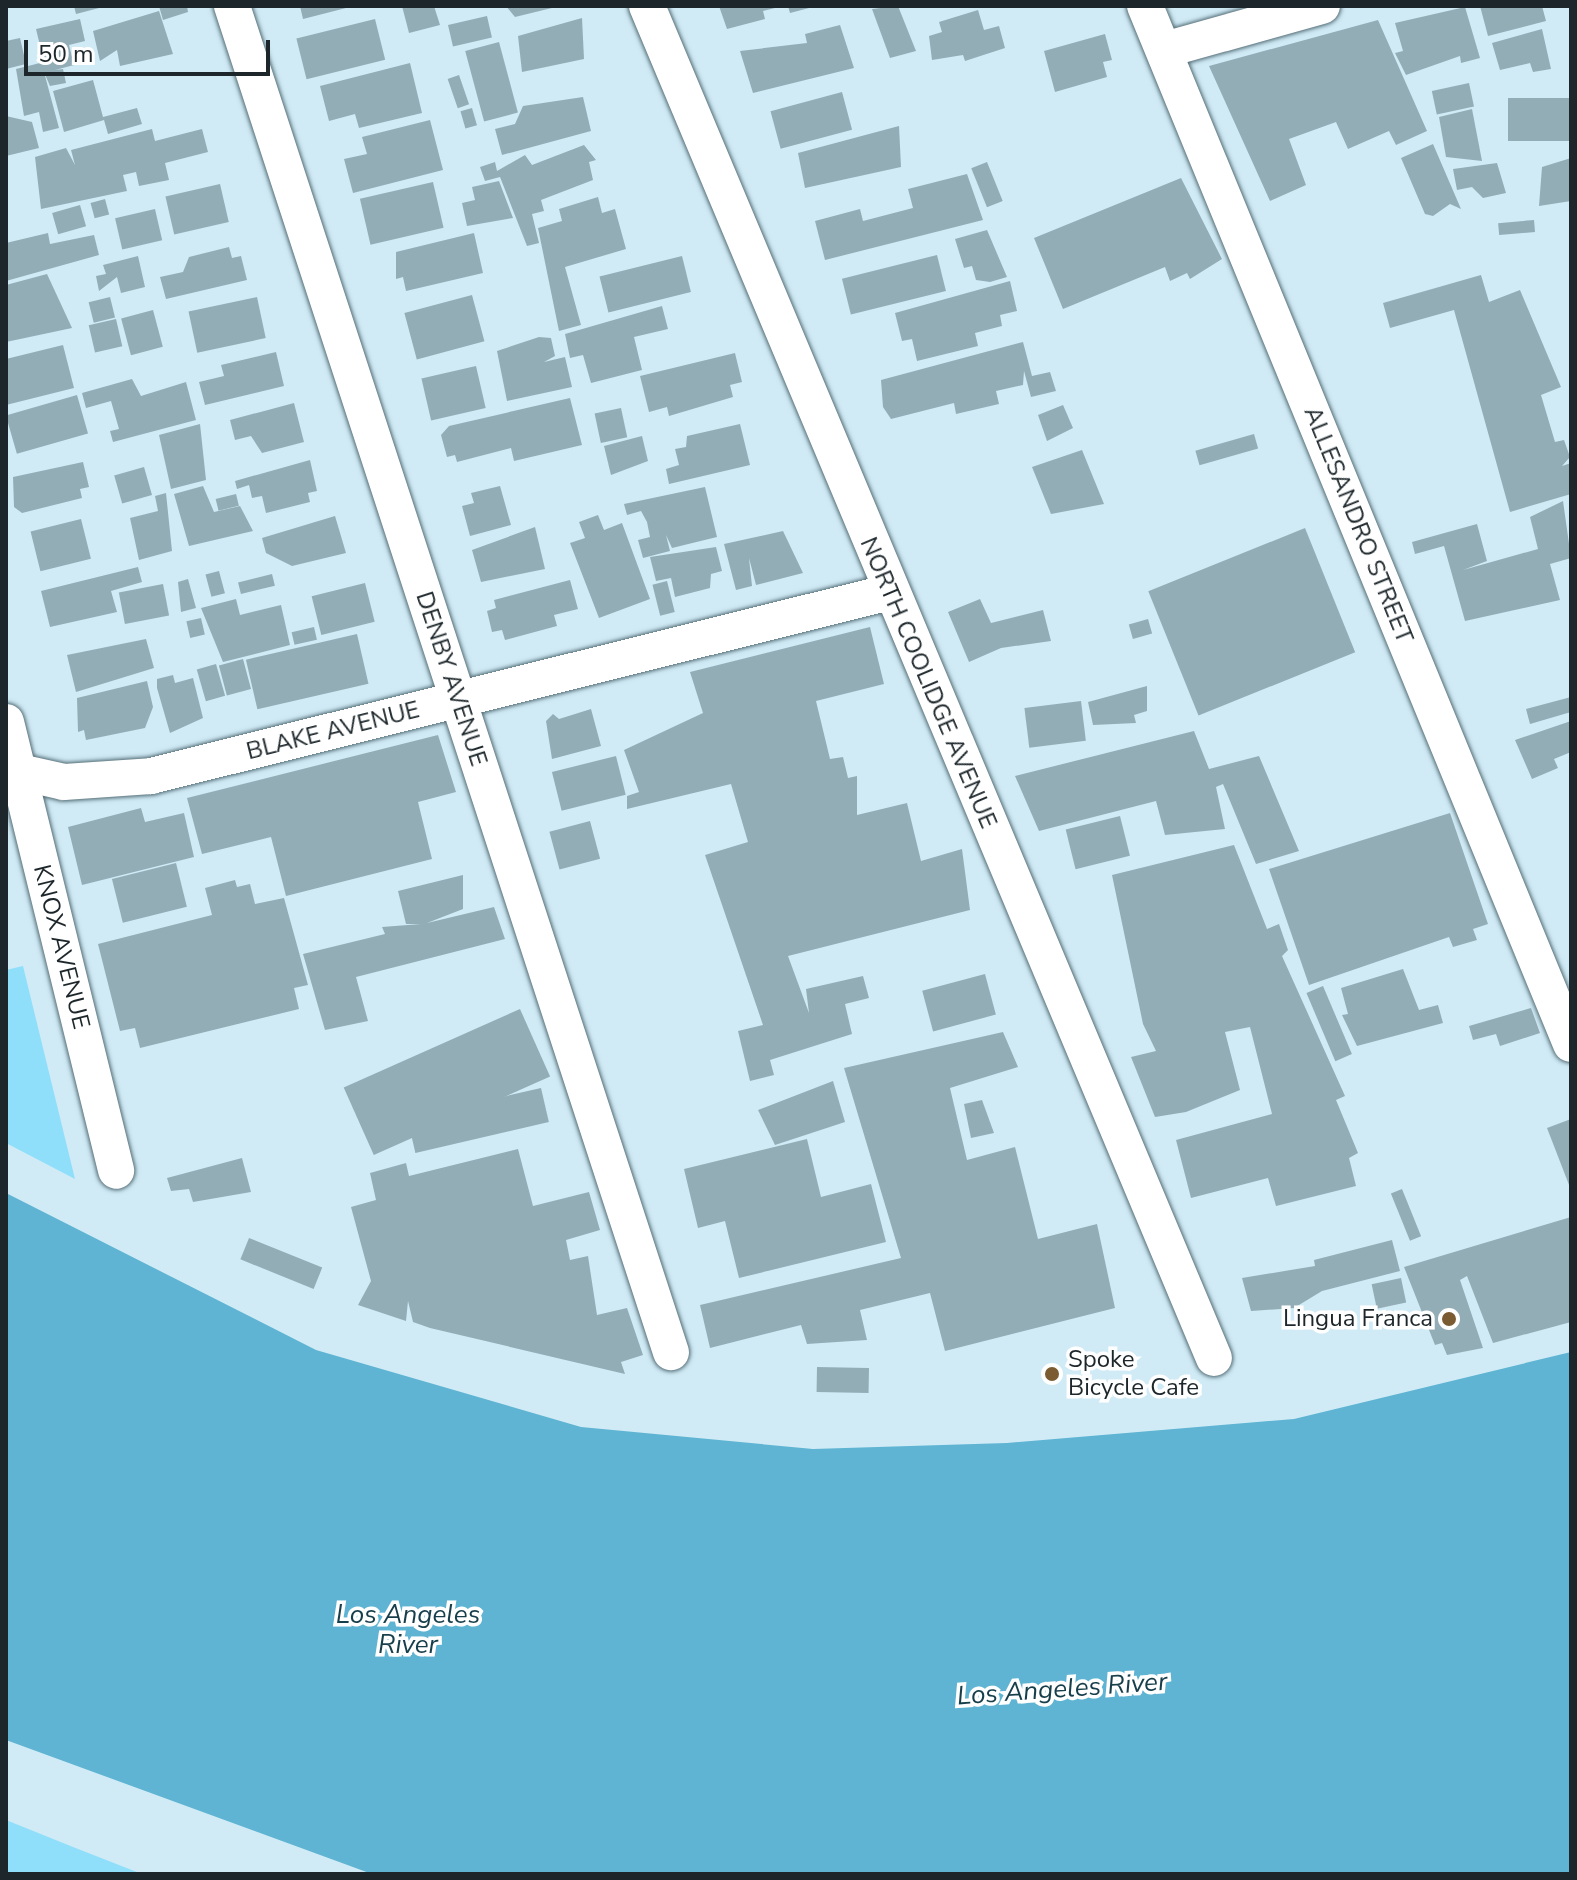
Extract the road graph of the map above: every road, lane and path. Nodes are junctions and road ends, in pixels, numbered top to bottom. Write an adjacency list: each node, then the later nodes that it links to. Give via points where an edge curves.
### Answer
1 (232, 6): 7 (street, DENBY AVENUE)
2 (647, 6): 6 (street, NORTH COOLIDGE AVENUE)
3 (1145, 6): 5 (street, ALLESANDRO STREET)
4 (1322, 6): 5 (street)
5 (1164, 50): 10 (street, ALLESANDRO STREET)
6 (890, 592): 7 (street, BLAKE AVENUE); 13 (street, NORTH COOLIDGE AVENUE)
7 (458, 700): 9 (street, BLAKE AVENUE, via 151,776 64,782); 12 (street, DENBY AVENUE)
8 (6, 722): 9 (street, KNOX AVENUE)
9 (12, 771): 11 (street, KNOX AVENUE)
10 (1571, 1044)
11 (116, 1171)
12 (671, 1352)
13 (1214, 1358)

